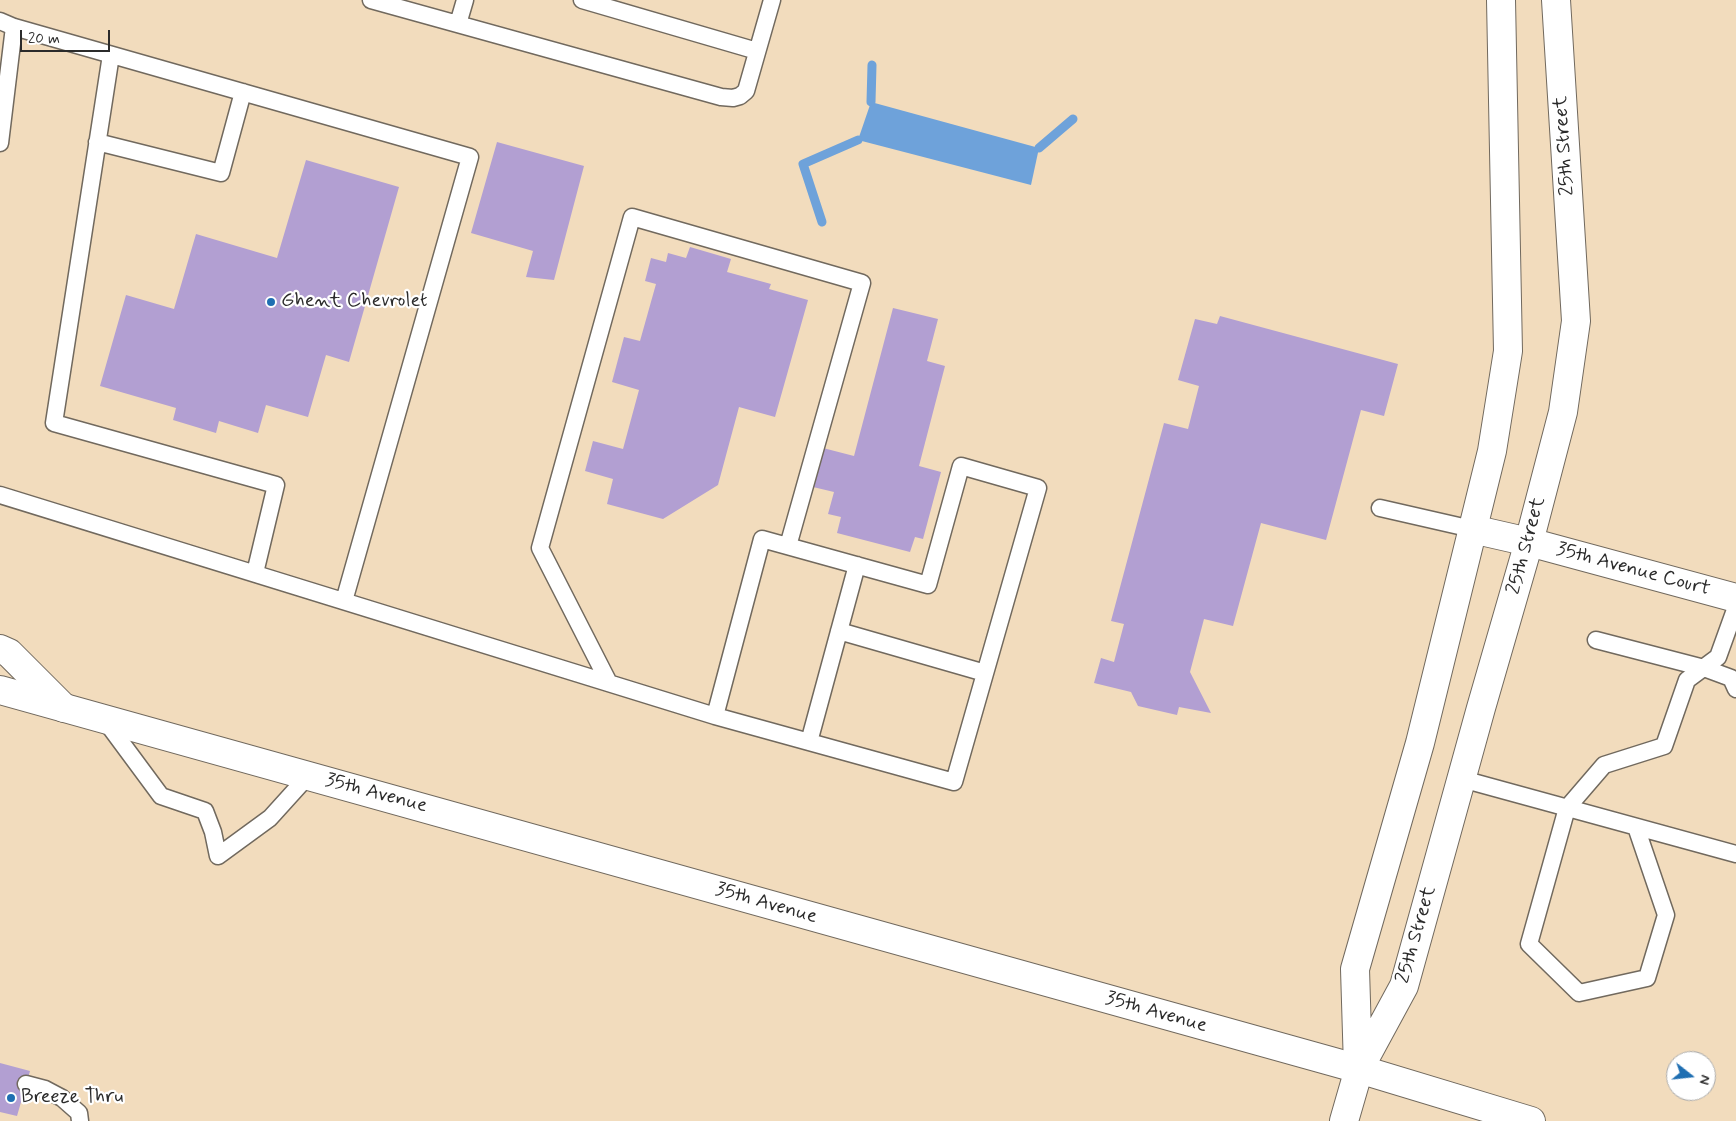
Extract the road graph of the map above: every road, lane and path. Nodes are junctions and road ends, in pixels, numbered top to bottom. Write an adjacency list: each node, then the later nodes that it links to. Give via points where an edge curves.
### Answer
1 (371, 0): 8 (lane)
2 (465, 0): 8 (lane)
3 (582, 0): 9 (lane)
4 (772, 0): 9 (lane)
5 (1501, 0): 16 (main road, 25th Street, via 1508,351 1492,451)
6 (1556, 0): 17 (main road, 25th Street, via 1576,321 1563,412)
7 (7, 24): 10 (lane); 13 (lane)
8 (458, 24): 9 (lane, via 721,97 734,98 746,91)
9 (758, 50)
10 (111, 55): 11 (lane); 12 (lane)
11 (243, 92): 12 (lane, via 222,173); 22 (lane, via 470,157)
12 (97, 142): 20 (lane, via 54,423 276,485)
13 (0, 143)
14 (0, 495): 20 (lane)
15 (1380, 508): 16 (lane)
16 (1472, 528): 17 (main road, 35th Avenue Court); 41 (main road, 25th Street, via 1420,743 1355,969)
17 (1530, 542): 21 (main road, 35th Avenue Court); 37 (main road, 25th Street)
18 (788, 546): 19 (lane); 29 (lane, via 862,284 632,218 540,548); 33 (lane, via 762,538)
19 (858, 566): 24 (lane); 28 (lane, via 928,585 961,466 1038,488)
20 (255, 573): 22 (lane)
21 (1736, 598)
22 (344, 600): 29 (lane)
23 (1736, 607): 27 (lane, via 1718,657)
24 (839, 631): 28 (lane); 35 (lane)
25 (1596, 640): 27 (lane)
26 (0, 649): 32 (main road)
27 (1704, 668): 30 (lane, via 1731,678); 38 (lane, via 1687,680 1664,746 1604,765)
28 (985, 673): 35 (lane, via 954,782)
29 (609, 683): 33 (lane)
30 (1736, 689)
31 (0, 690): 32 (main road, 35th Avenue)
32 (64, 708): 34 (main road, 35th Avenue)
33 (715, 716): 35 (lane)
34 (104, 719): 36 (main road, 35th Avenue); 36 (lane, via 161,796 205,811 218,856 270,818)
35 (808, 742)
36 (308, 776): 41 (main road, 35th Avenue)
37 (1462, 779): 38 (lane); 41 (main road, 25th Street, via 1404,986)
38 (1567, 808): 39 (lane); 39 (lane, via 1529,944 1579,993 1647,978 1666,914)
39 (1636, 827): 40 (lane)
40 (1736, 854)
41 (1358, 1069): 44 (main road, 25th Street); 45 (main road, 35th Avenue)
42 (26, 1084): 43 (lane, via 62,1098 79,1113)
43 (80, 1121)
44 (1344, 1121)
45 (1531, 1121)

